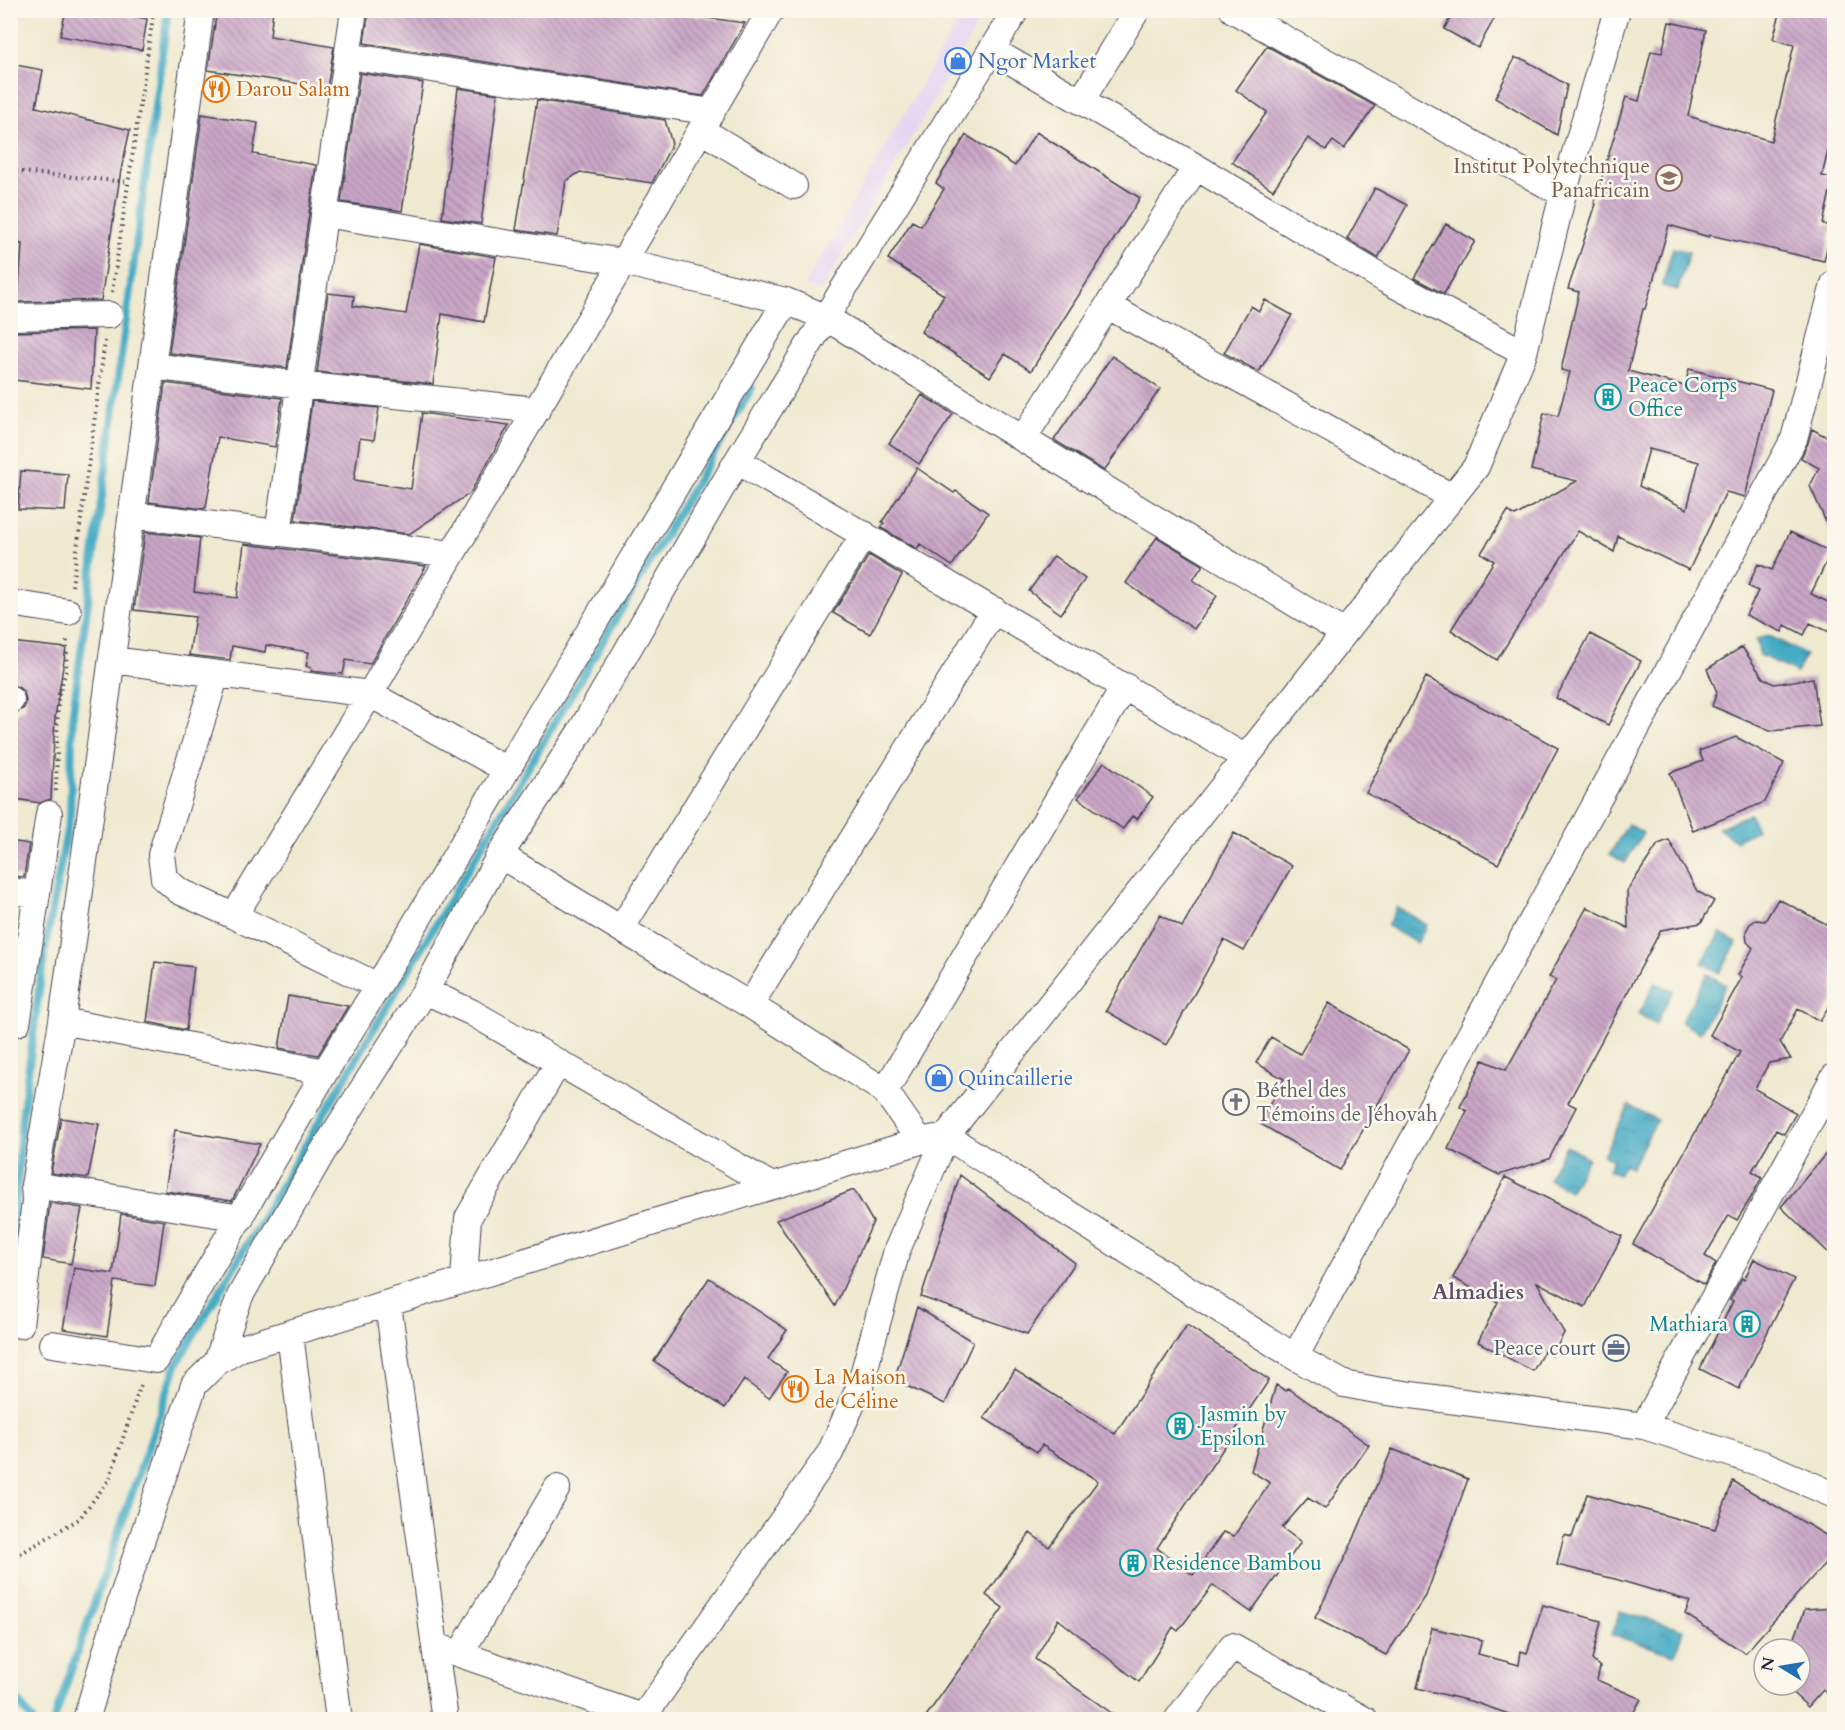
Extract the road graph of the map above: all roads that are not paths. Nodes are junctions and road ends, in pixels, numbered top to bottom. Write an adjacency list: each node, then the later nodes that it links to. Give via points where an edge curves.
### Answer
1 (201, 10): 24 (street)
2 (354, 10): 9 (street)
3 (771, 10): 11 (street)
4 (1016, 10): 8 (street)
5 (1137, 10): 10 (street)
6 (1233, 10): 14 (street)
7 (1611, 13): 14 (street)
8 (993, 51): 10 (street); 22 (street)
9 (347, 56): 11 (street); 15 (street)
10 (1081, 101): 12 (street)
11 (706, 121): 13 (street); 16 (street)
12 (1196, 166): 19 (street); 23 (street, via 1386,280)
13 (794, 186)
14 (1563, 194): 23 (street)
15 (324, 214): 16 (street); 25 (street)
16 (623, 262): 18 (street); 26 (street)
17 (1834, 284): 69 (street, via 1794,439)
18 (786, 301): 22 (street); 43 (street)
19 (1108, 306): 27 (street); 29 (street)
20 (109, 315): 21 (street)
21 (10, 316)
22 (825, 317): 27 (street); 28 (street)
23 (1524, 353): 29 (street, via 1476,467)
24 (153, 366): 25 (street); 30 (street)
25 (300, 385): 26 (street); 31 (street)
26 (537, 410): 33 (street)
27 (1023, 439): 37 (street)
28 (737, 461): 32 (street); 45 (street, via 579,734)
29 (1452, 496): 37 (street)
30 (132, 515): 31 (street); 38 (street)
31 (278, 533): 33 (street)
32 (864, 534): 35 (street); 49 (street)
33 (453, 554): 41 (street)
34 (10, 603): 36 (street)
35 (994, 610): 40 (street); 52 (street)
36 (68, 612)
37 (1344, 633): 42 (street)
38 (112, 660): 39 (street); 53 (street)
39 (216, 674): 41 (street); 48 (street, via 161,855 164,878 179,891)
40 (1125, 686): 42 (street); 58 (street)
41 (370, 694): 43 (street); 48 (street)
42 (1246, 758): 59 (street)
43 (507, 770): 50 (street)
44 (49, 814): 47 (street)
45 (500, 855): 49 (street); 51 (street)
46 (10, 891): 47 (street)
47 (37, 894): 54 (street, via 17,1023)
48 (234, 916): 50 (street)
49 (621, 929): 52 (street)
50 (378, 986): 56 (street)
51 (425, 991): 55 (street, via 471,1012); 70 (street, via 322,1153 240,1296)
52 (750, 1005): 58 (street)
53 (62, 1021): 56 (street); 61 (street)
54 (10, 1022)
55 (558, 1063): 62 (street); 64 (street, via 468,1218)
56 (325, 1072): 63 (street)
57 (1834, 1077): 71 (street)
58 (885, 1091): 60 (street)
59 (946, 1136): 60 (street); 69 (street); 76 (street, via 897,1250 860,1386 830,1453)
60 (920, 1141): 62 (street)
61 (34, 1185): 63 (street); 66 (street)
62 (772, 1186): 64 (street)
63 (241, 1218): 68 (street, via 156,1360)
64 (464, 1280): 65 (street)
65 (388, 1304): 67 (street); 74 (street)
66 (20, 1325)
67 (290, 1334): 70 (street, via 241,1348); 78 (street)
68 (52, 1344)
69 (1295, 1357): 71 (street, via 1344,1384 1360,1388)
70 (218, 1362): 77 (street, via 194,1385 121,1601)
71 (1644, 1426): 73 (street, via 1762,1464)
72 (557, 1488): 75 (street)
73 (1834, 1494)
74 (436, 1646): 75 (street); 79 (street)
75 (460, 1654): 76 (street)
76 (642, 1718)
77 (86, 1719)
78 (339, 1719)
79 (446, 1719)
80 (1178, 1719): 81 (street, via 1232,1646)
81 (1365, 1719)

